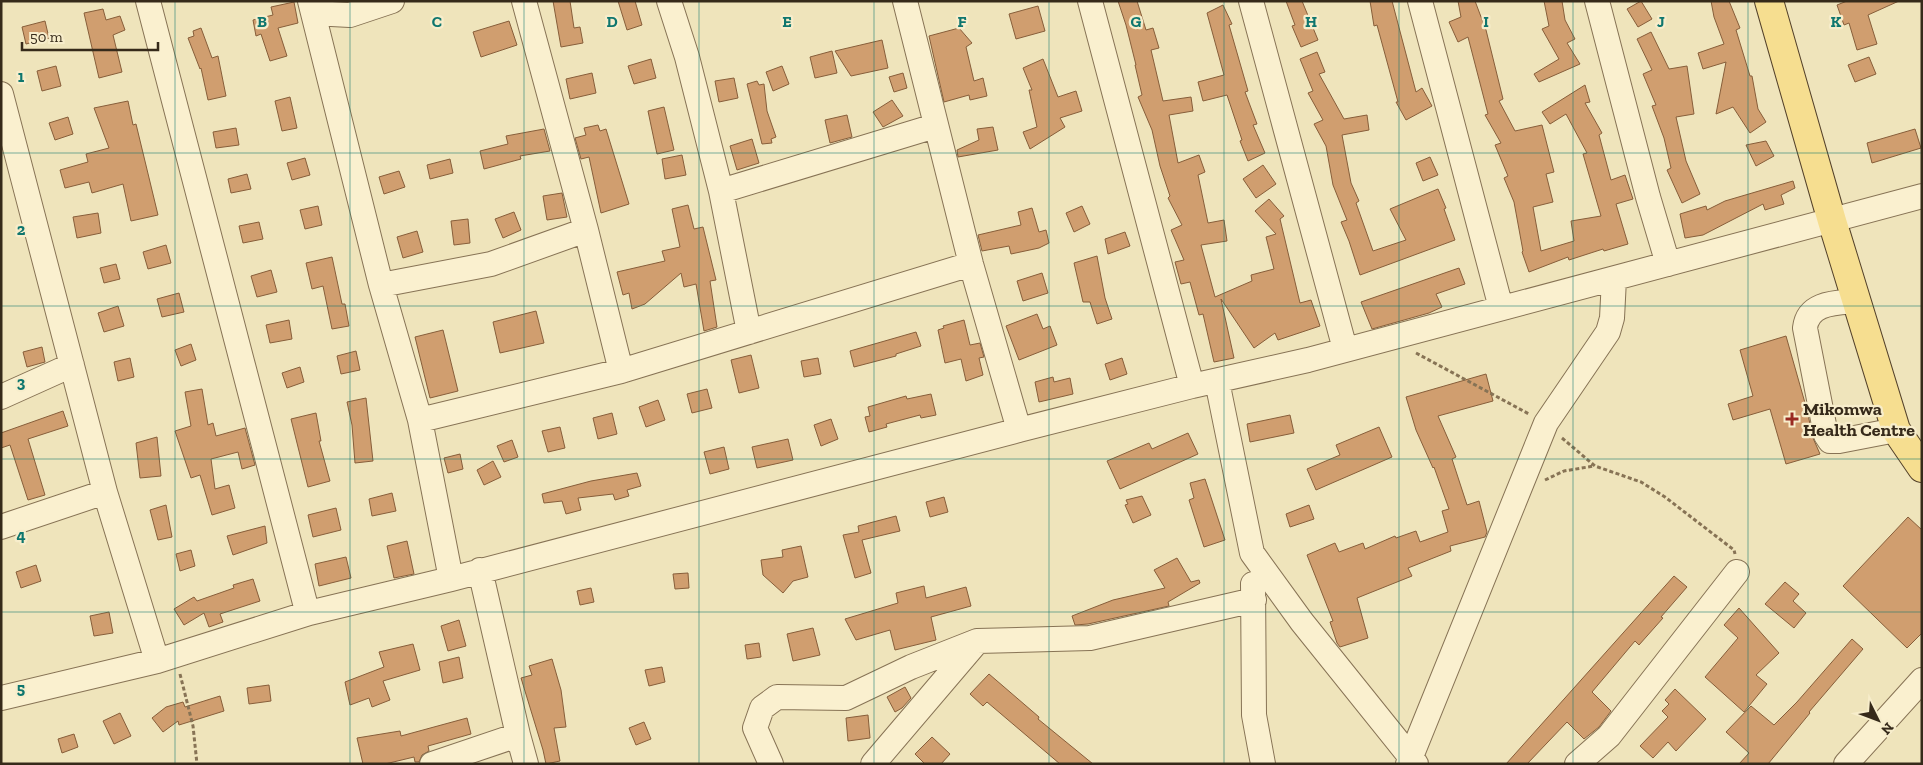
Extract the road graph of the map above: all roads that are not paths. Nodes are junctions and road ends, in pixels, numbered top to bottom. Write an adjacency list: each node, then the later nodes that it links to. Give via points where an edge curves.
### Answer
1 (148, 1): 42 (street)
2 (392, 1): 11 (street, via 350,16)
3 (524, 1): 17 (street)
4 (669, 1): 14 (street, via 687,57)
5 (905, 1): 13 (street)
6 (1090, 1): 29 (street)
7 (1251, 1): 25 (street)
8 (1420, 1): 23 (street)
9 (1597, 1): 19 (street)
10 (1769, 1): 16 (main road)
11 (311, 7): 21 (street)
12 (1, 94): 26 (street)
13 (935, 126): 14 (street); 18 (street)
14 (721, 191): 24 (street)
15 (1922, 196): 16 (street)
16 (1832, 221): 19 (street); 22 (main road)
17 (586, 230): 21 (street, via 491,264); 27 (street)
18 (971, 264): 24 (street); 32 (street)
19 (1668, 264): 20 (street)
20 (1614, 279): 23 (street); 48 (street, via 1608,332 1546,423)
21 (381, 285): 31 (street)
22 (1856, 301): 33 (main road); 33 (street, via 1820,306 1806,321 1826,435 1830,441 1838,441)
23 (1501, 308): 25 (street)
24 (749, 332): 27 (street)
25 (1345, 350): 28 (street)
26 (72, 365): 30 (street); 35 (street)
27 (621, 371): 31 (street)
28 (1217, 381): 29 (street); 37 (street)
29 (1192, 386): 32 (street)
30 (1, 397)
31 (420, 420): 40 (street)
32 (1019, 430): 38 (street)
33 (1896, 430): 34 (main road)
34 (1922, 468)
35 (105, 492): 36 (street); 44 (street)
36 (1, 527)
37 (1252, 553): 41 (street); 48 (street)
38 (480, 570): 40 (street); 47 (street)
39 (1738, 572): 54 (street, via 1609,736)
40 (451, 578): 42 (street)
41 (1254, 600): 43 (street, via 1090,638); 53 (street, via 1254,715)
42 (309, 613): 44 (street)
43 (977, 641): 51 (street, via 846,698 777,697 762,708 756,728); 52 (street)
44 (167, 659): 46 (street)
45 (1922, 680): 55 (street)
46 (1, 698)
47 (518, 735): 49 (street); 50 (street)
48 (1412, 761)
49 (432, 764)
50 (526, 764)
51 (771, 764)
52 (873, 764)
53 (1263, 764)
54 (1577, 764)
55 (1846, 764)

